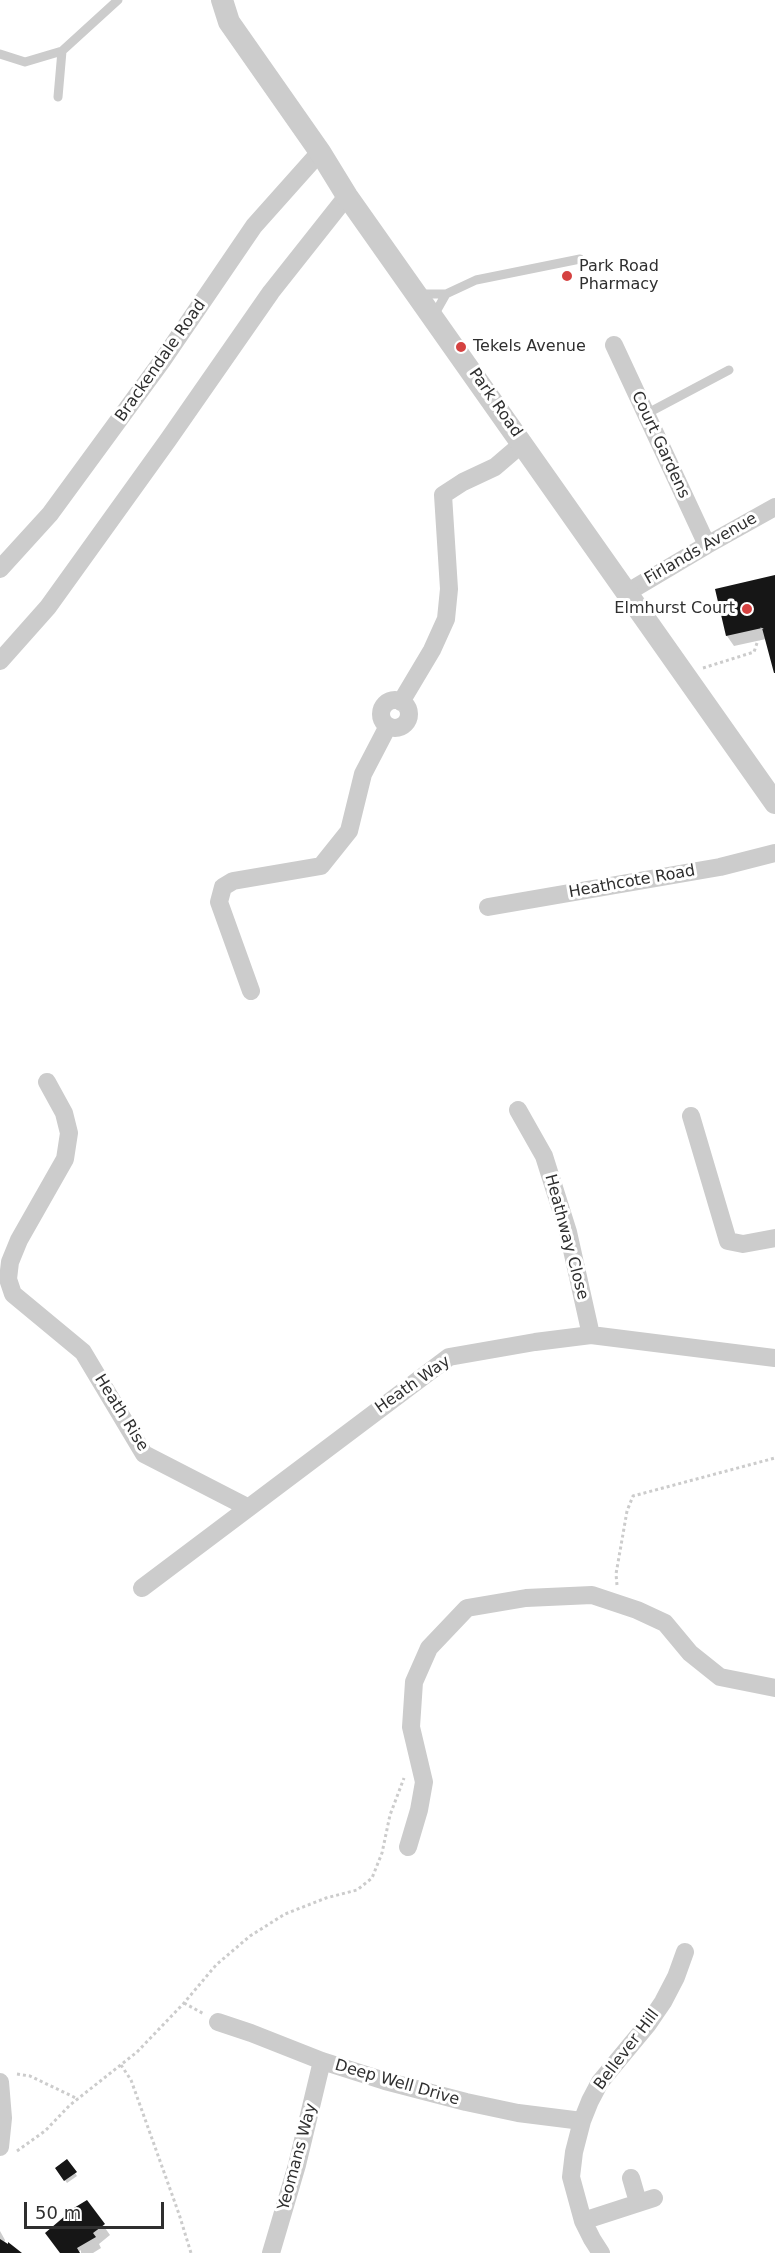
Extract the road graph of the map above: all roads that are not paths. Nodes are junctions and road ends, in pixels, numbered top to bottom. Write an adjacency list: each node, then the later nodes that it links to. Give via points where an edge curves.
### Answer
1 (118, 0): 3 (lane)
2 (222, 0): 6 (street, Park Road, via 229,22)
3 (62, 51): 4 (lane, via 25,62); 5 (lane)
4 (0, 54)
5 (58, 97)
6 (320, 152): 7 (street, Park Road); 18 (street, Brackendale Road, via 254,226 50,514)
7 (347, 196): 9 (street, Park Road); 20 (street, via 271,292 48,608)
8 (580, 260): 10 (lane, via 476,280)
9 (416, 294): 10 (lane); 11 (street, Park Road)
10 (446, 294): 11 (lane)
11 (433, 317): 15 (street, Park Road)
12 (614, 345): 14 (street, Court Gardens)
13 (729, 370): 14 (lane)
14 (646, 414): 17 (street, Court Gardens)
15 (523, 443): 19 (street, Park Road); 24 (street, via 495,467 443,495 449,589 446,619 401,702 392,700 384,705 381,719 388,726 363,774 349,831 321,866 234,881 223,887 219,902)
16 (775, 507): 17 (street, Firlands Avenue)
17 (706, 545): 19 (street, Firlands Avenue)
18 (0, 569)
19 (628, 592): 21 (street, Park Road)
20 (0, 661)
21 (775, 803)
22 (775, 853): 23 (street, Heathcote Road, via 720,867)
23 (488, 907)
24 (251, 991)
25 (47, 1082): 31 (street, Heath Rise, via 64,1113 69,1133 65,1159 18,1240 8,1279 13,1294 83,1352 144,1454)
26 (518, 1110): 29 (street, Heathway Close, via 544,1156 568,1232)
27 (692, 1116): 28 (street, via 728,1241 743,1244)
28 (775, 1238)
29 (591, 1335): 30 (street, Heath Way); 31 (street, Heath Way, via 449,1357)
30 (775, 1358)
31 (247, 1507): 32 (street, Heath Way)
32 (142, 1588)
33 (775, 1688): 34 (street, via 720,1677 690,1653 665,1623 612,1600 592,1595 537,1597 467,1608 429,1648 414,1682 411,1727 424,1782)
34 (408, 1847)
35 (685, 1952): 39 (street, Bellever Hill, via 663,2002 600,2082)
36 (218, 2022): 37 (street, Deep Well Drive)
37 (322, 2061): 39 (street, Deep Well Drive, via 466,2102); 43 (street, Yeomans Way)
38 (4, 2077): 40 (street)
39 (582, 2121): 42 (street, Bellever Hill, via 571,2177)
40 (5, 2150)
41 (632, 2178): 42 (street, via 646,2200)
42 (584, 2221): 44 (street, Bellever Hill)
43 (271, 2253)
44 (601, 2253)

